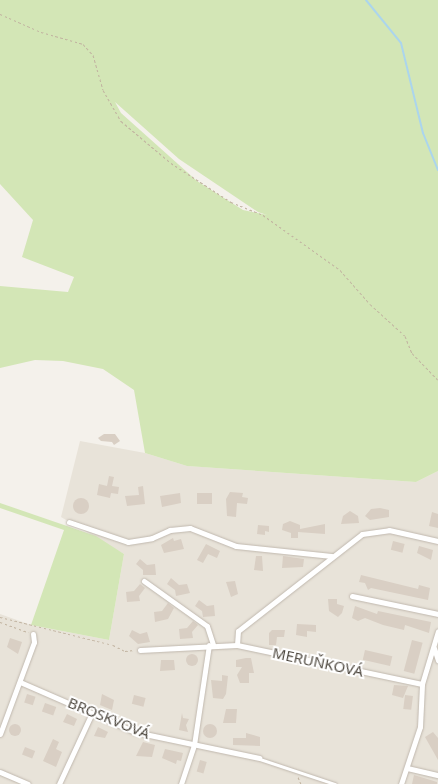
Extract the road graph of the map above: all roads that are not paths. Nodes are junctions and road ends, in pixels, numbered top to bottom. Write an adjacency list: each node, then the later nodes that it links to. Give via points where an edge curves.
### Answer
1 (69, 522): 3 (street, via 128,542 190,528 236,546)
2 (438, 541): 3 (street, via 389,530 372,531 351,540)
3 (331, 556): 9 (street, via 238,631)
4 (144, 581): 10 (street, via 207,626)
5 (352, 596): 6 (street)
6 (438, 614)
7 (438, 631): 11 (street)
8 (33, 634): 14 (street, via 34,642)
9 (237, 644): 10 (street, MERUŇKOVÁ); 15 (street, MERUŇKOVÁ)
10 (211, 645): 12 (street, MERUŇKOVÁ); 18 (street)
11 (434, 648): 13 (street); 15 (street)
12 (140, 650)
13 (438, 660)
14 (20, 682): 16 (street, BROSKVOVÁ); 17 (street)
15 (422, 684): 20 (street, via 420,727)
16 (92, 712): 18 (street, BROSKVOVÁ, via 135,732); 24 (street)
17 (0, 734)
18 (194, 745): 19 (street, BROSKVOVÁ); 25 (street)
19 (259, 758): 26 (lane)
20 (407, 768): 22 (street); 27 (street)
21 (0, 772): 23 (street)
22 (438, 774)
23 (28, 784)
24 (59, 784)
25 (181, 784)
26 (335, 784)
27 (401, 784)

